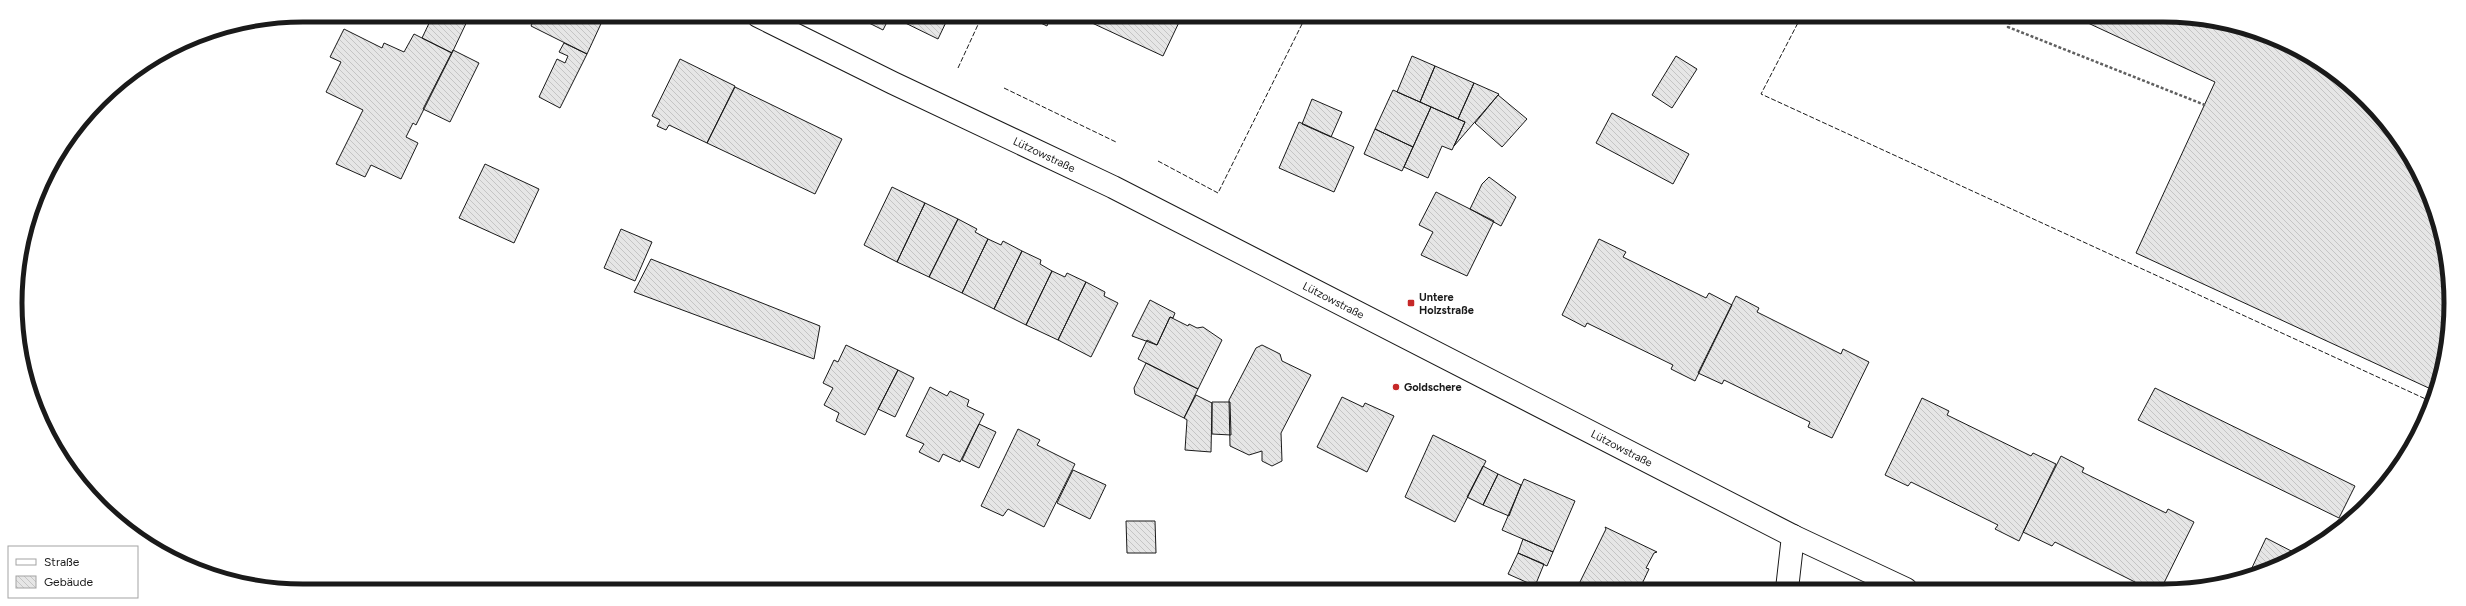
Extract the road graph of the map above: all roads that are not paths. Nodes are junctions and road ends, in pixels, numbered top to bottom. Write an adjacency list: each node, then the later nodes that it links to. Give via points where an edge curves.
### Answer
1 (770, 22): 2 (street, Lützowstraße, via 1113,187)
2 (1793, 536): 3 (street); 4 (street, Lützowstraße)
3 (1787, 584)
4 (1895, 584)

